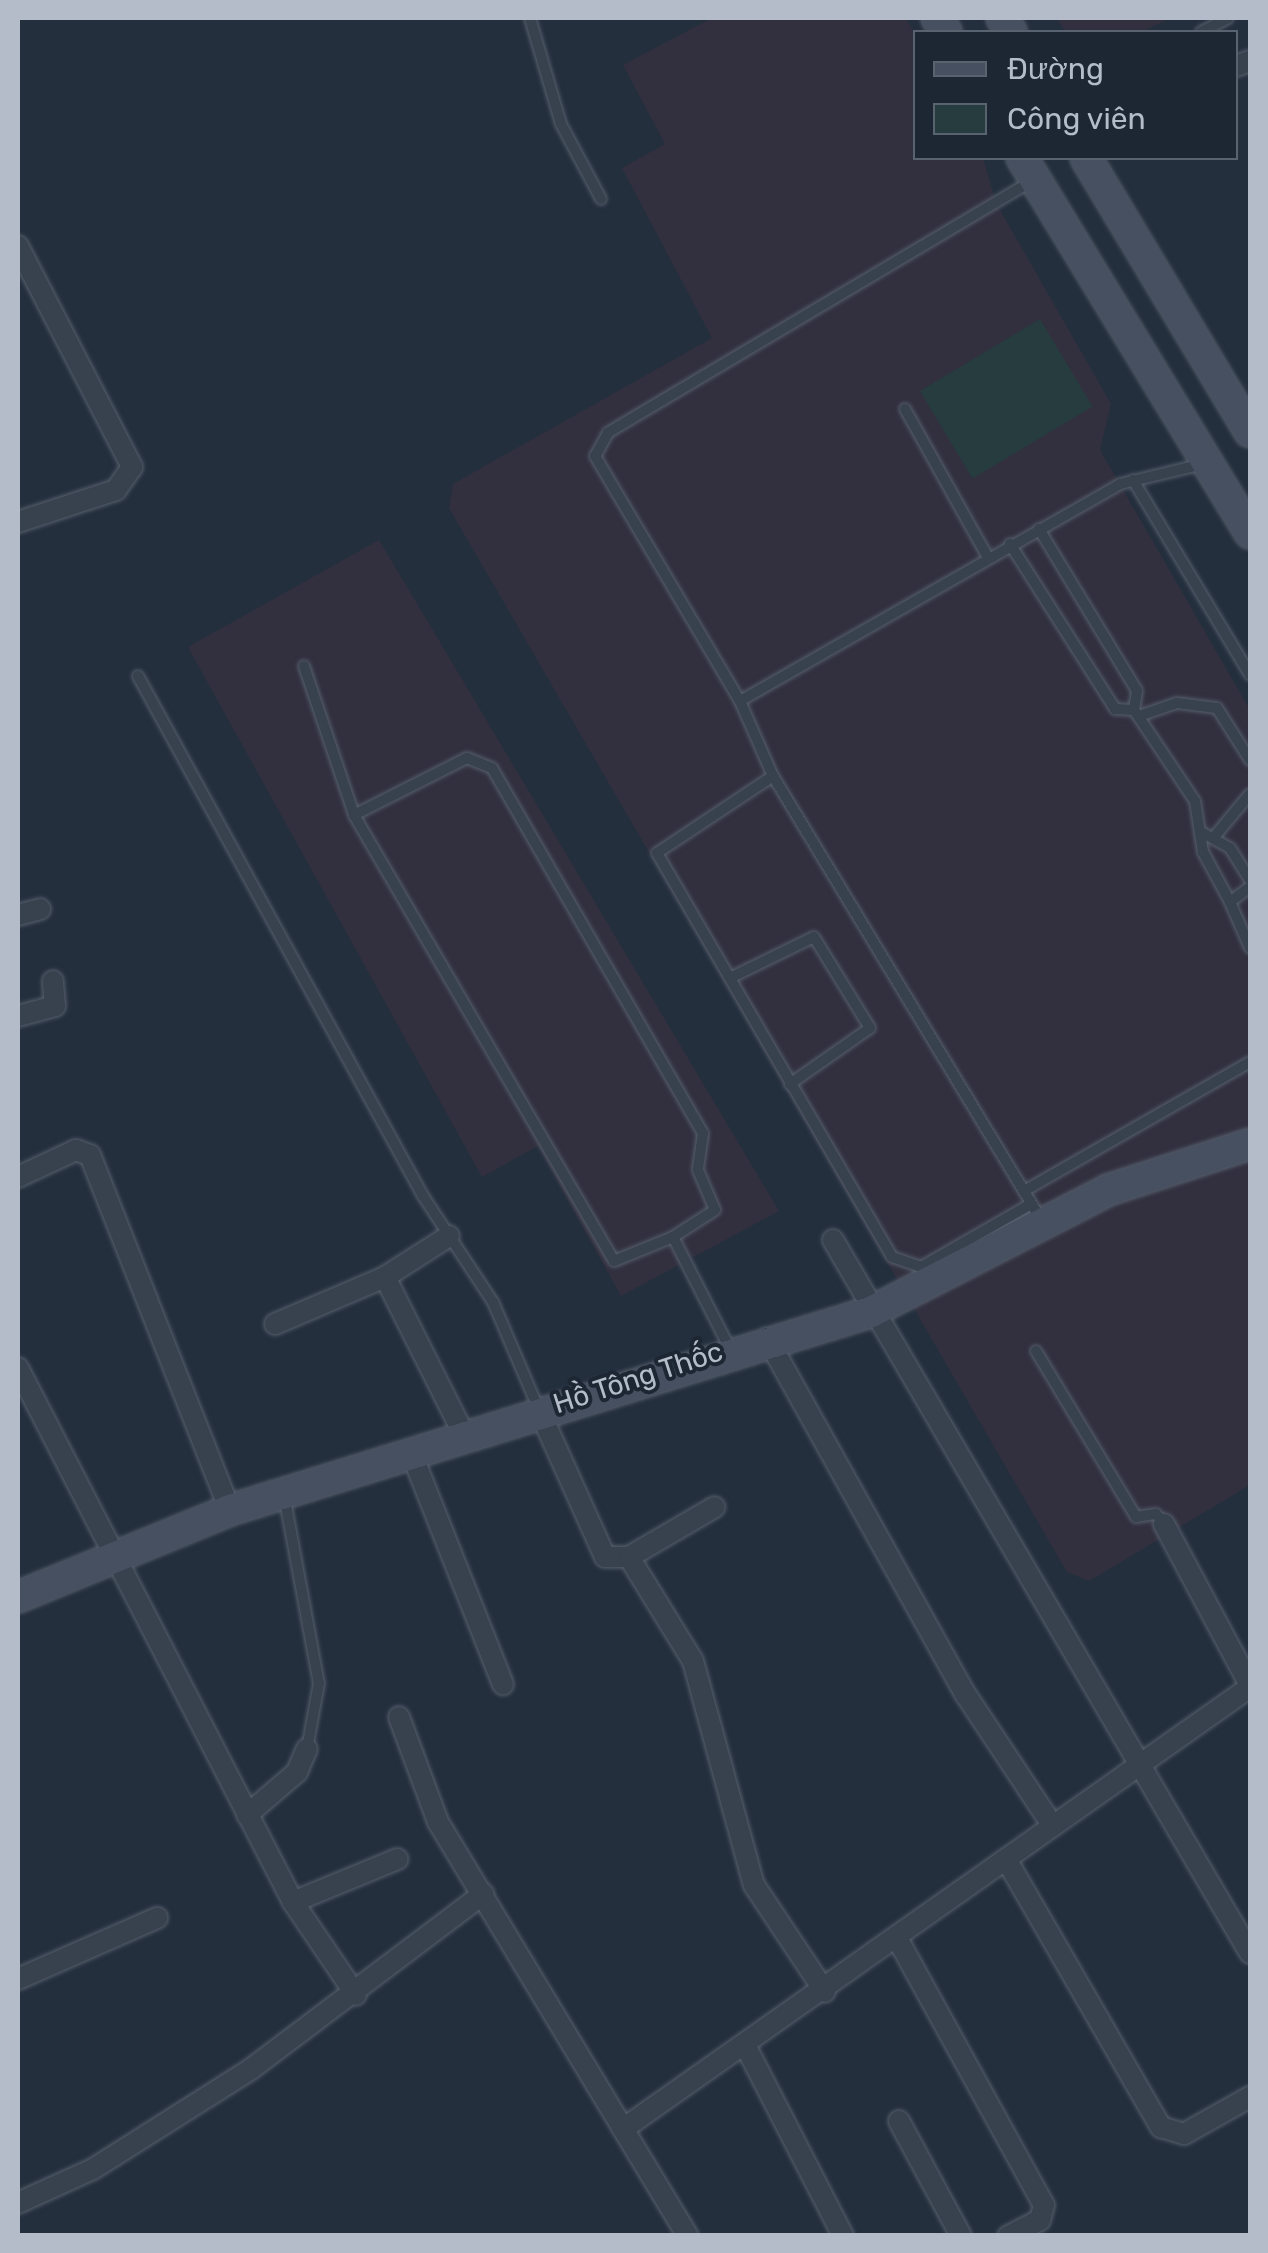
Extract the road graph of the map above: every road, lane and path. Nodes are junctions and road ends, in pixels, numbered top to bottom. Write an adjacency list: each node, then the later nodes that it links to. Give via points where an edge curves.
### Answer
1 (530, 18): 6 (lane, via 561,124)
2 (1228, 18): 3 (lane)
3 (1205, 30)
4 (1087, 160): 9 (street)
5 (1028, 168): 10 (street); 20 (lane, via 599,442 598,466)
6 (601, 199)
7 (18, 246): 12 (street, via 132,468 116,490)
8 (905, 409): 16 (lane)
9 (1250, 435): 10 (street)
10 (1209, 463): 11 (lane); 14 (street)
11 (1133, 480): 13 (lane); 18 (lane)
12 (18, 522)
13 (1038, 529): 15 (lane); 21 (lane, via 1138,694)
14 (1250, 533)
15 (1010, 544): 16 (lane); 21 (lane, via 1116,709)
16 (987, 556): 20 (lane)
17 (304, 666): 26 (lane)
18 (1250, 674)
19 (138, 676): 43 (lane)
20 (740, 701): 24 (lane)
21 (1137, 713): 22 (lane, via 1200,702); 27 (lane, via 1195,801)
22 (1245, 740): 23 (lane)
23 (1250, 760)
24 (774, 776): 34 (lane, via 657,849); 41 (lane)
25 (1250, 794): 28 (lane)
26 (354, 815): 44 (lane, via 614,1261); 44 (lane, via 462,760 492,768 703,1133 698,1170 716,1210)
27 (1201, 832): 28 (lane); 30 (lane)
28 (1214, 837): 29 (lane)
29 (1250, 884): 30 (lane)
30 (1230, 902): 33 (lane)
31 (40, 909): 32 (street)
32 (18, 914)
33 (1250, 948)
34 (732, 977): 38 (lane); 38 (lane, via 814,937 870,1028)
35 (53, 981): 36 (street, via 55,1006)
36 (18, 1016)
37 (1250, 1062): 41 (lane)
38 (790, 1084): 42 (lane, via 902,1266 928,1264)
39 (1250, 1144): 42 (street, Hồ Tông Thốc)
40 (18, 1177): 58 (street, via 76,1150 90,1156)
41 (1024, 1192): 42 (lane)
42 (1037, 1213): 47 (street, Hồ Tông Thốc)
43 (448, 1236): 46 (street); 53 (lane, via 493,1302)
44 (672, 1238): 50 (lane)
45 (833, 1240): 47 (street)
46 (385, 1277): 48 (street); 54 (street)
47 (871, 1312): 49 (street, Hồ Tông Thốc); 67 (street)
48 (276, 1324)
49 (767, 1338): 50 (street, Hồ Tông Thốc); 69 (street, via 918,1612)
50 (730, 1349): 53 (street, Hồ Tông Thốc)
51 (1036, 1350): 59 (lane, via 1136,1517 1156,1514)
52 (18, 1368): 60 (street)
53 (539, 1410): 54 (street, Hồ Tông Thốc); 61 (street, via 605,1557)
54 (464, 1435): 55 (street, Hồ Tông Thốc)
55 (411, 1452): 56 (street, Hồ Tông Thốc); 63 (street)
56 (284, 1494): 58 (street, Hồ Tông Thốc); 66 (lane, via 319,1683)
57 (714, 1507): 61 (street)
58 (230, 1510): 60 (street, Hồ Tông Thốc)
59 (1164, 1524): 64 (street)
60 (106, 1554): 62 (street, Hồ Tông Thốc); 68 (street)
61 (629, 1557): 78 (street, via 702,1681 754,1886)
62 (18, 1597)
63 (503, 1684)
64 (1250, 1686): 67 (street)
65 (399, 1717): 72 (street, via 429,1806)
66 (307, 1750): 68 (street, via 297,1772)
67 (1138, 1766): 69 (street); 76 (street)
68 (247, 1815): 73 (street)
69 (1052, 1825): 70 (street)
70 (1006, 1859): 75 (street); 81 (street, via 1161,2127 1184,2134)
71 (398, 1860): 73 (street)
72 (483, 1894): 79 (street); 83 (street)
73 (293, 1902): 79 (street)
74 (156, 1918): 77 (street)
75 (897, 1938): 78 (street); 88 (street, via 1044,2205 1040,2220)
76 (1250, 1953)
77 (18, 1979)
78 (825, 1992): 80 (street)
79 (356, 1996): 84 (street, via 94,2169)
80 (745, 2045): 83 (street); 86 (street)
81 (1250, 2096)
82 (898, 2121): 87 (street)
83 (623, 2129): 85 (street)
84 (18, 2203)
85 (688, 2236)
86 (842, 2236)
87 (961, 2236)
88 (1008, 2236)

